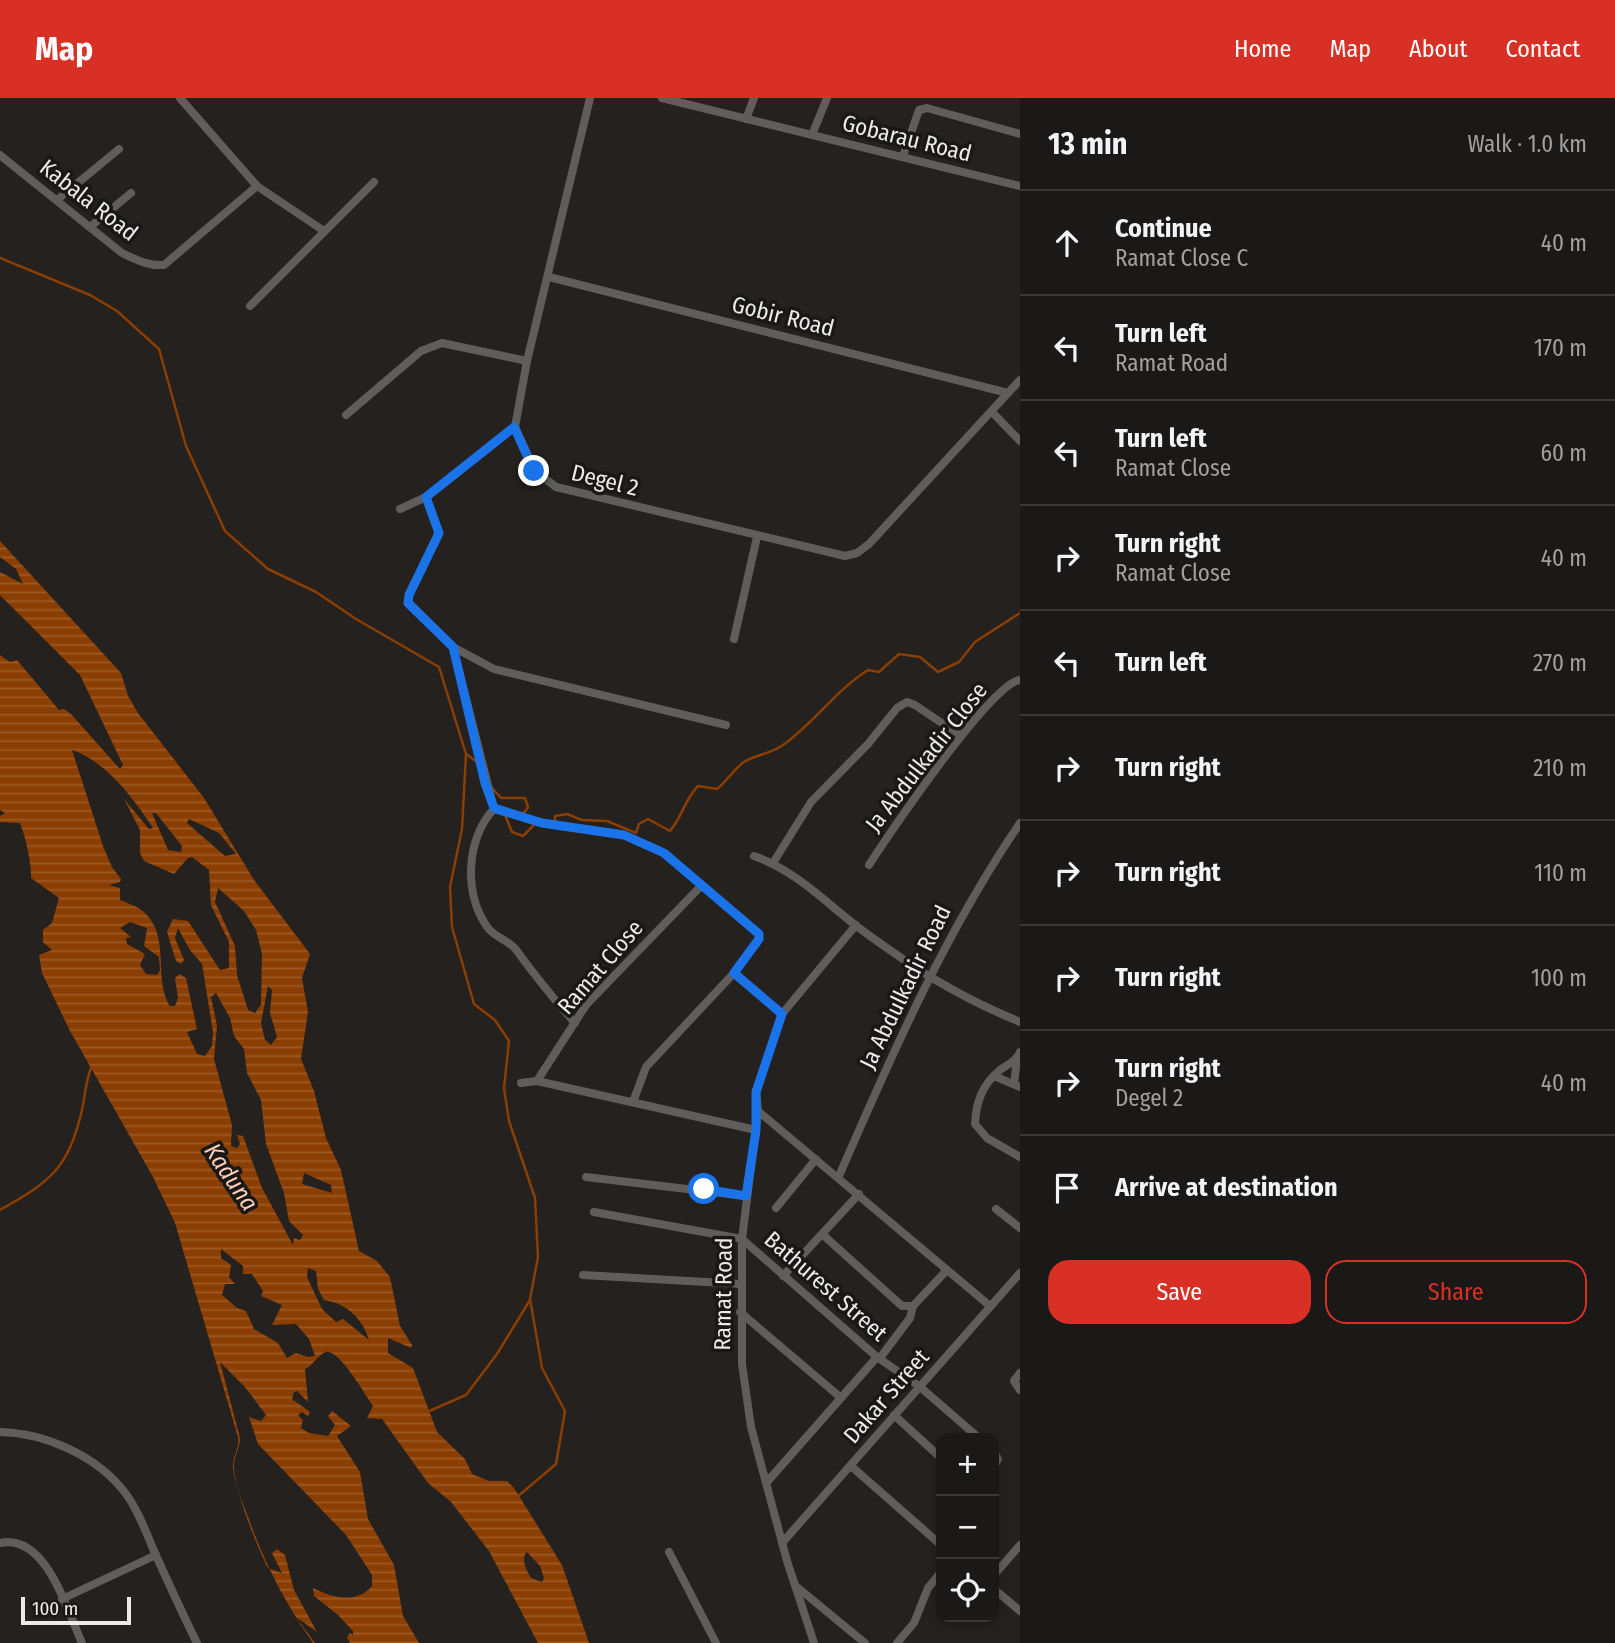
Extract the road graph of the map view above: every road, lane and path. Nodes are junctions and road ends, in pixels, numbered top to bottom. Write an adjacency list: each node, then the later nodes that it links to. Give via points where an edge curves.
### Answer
1 (180, 98): 13 (street)
2 (590, 98): 19 (street)
3 (662, 98): 6 (street, Gobarau Road)
4 (754, 98): 6 (street)
5 (827, 98): 8 (street)
6 (746, 119): 8 (street, Gobarau Road)
7 (1020, 134): 11 (street, via 927,108 919,110)
8 (812, 135): 11 (street, Gobarau Road)
9 (119, 149): 16 (street)
10 (0, 155): 16 (street, Kabala Road)
11 (903, 156): 14 (street, Gobarau Road)
12 (374, 182): 18 (street)
13 (257, 186): 17 (street, Kabala Road, via 164,265 143,264); 18 (street)
14 (1020, 187)
15 (131, 192): 17 (street)
16 (57, 200): 17 (street, Kabala Road)
17 (90, 227)
18 (324, 230): 20 (street)
19 (549, 277): 21 (street); 23 (street, Gobir Road)
20 (250, 306)
21 (527, 361): 25 (street, via 433,344); 26 (street)
22 (1020, 380): 23 (street)
23 (1008, 393): 24 (street)
24 (993, 414): 27 (street); 30 (street, Degel 2, via 857,553 845,556)
25 (346, 415)
26 (514, 427): 28 (street); 30 (street, Degel 2, via 534,471 556,487)
27 (1020, 441)
28 (426, 497): 29 (street); 32 (street, via 439,533 408,603)
29 (400, 509)
30 (757, 537): 31 (street)
31 (734, 639)
32 (453, 647): 34 (street, via 494,669); 36 (street)
33 (1020, 680): 35 (street, Ja Abdulkadir Close, via 1000,690)
34 (726, 725)
35 (961, 736): 39 (street, via 907,702 897,708 811,802); 40 (street, Ja Abdulkadir Close)
36 (494, 808): 41 (street, via 542,823 624,835 664,853); 47 (street, via 484,819 472,851 471,891 478,913 490,931 517,951)
37 (1020, 822): 44 (street, Ja Abdulkadir Road)
38 (754, 856): 39 (street)
39 (773, 863): 42 (street, via 813,888)
40 (869, 865)
41 (701, 886): 43 (street, via 759,934); 47 (street, Ramat Close)
42 (856, 925): 44 (street); 45 (street, Ramat Road)
43 (734, 973): 45 (street); 53 (street, via 646,1068)
44 (928, 978): 46 (street); 58 (street, Ja Abdulkadir Road)
45 (782, 1014): 54 (street, Ramat Road, via 756,1092)
46 (1020, 1022)
47 (575, 1023): 50 (street, Ramat Close)
48 (1019, 1056): 49 (street); 52 (street)
49 (994, 1076): 52 (street); 56 (street, via 979,1094 975,1124 987,1138)
50 (537, 1081): 51 (street); 53 (street)
51 (521, 1083)
52 (1017, 1086)
53 (633, 1102): 55 (street)
54 (758, 1111): 55 (street, Ramat Road); 57 (street)
55 (756, 1130): 61 (street, Ramat Road)
56 (1020, 1157)
57 (816, 1159): 58 (street); 62 (street)
58 (839, 1176): 60 (street)
59 (586, 1177): 61 (street)
60 (859, 1194): 66 (street); 68 (street)
61 (746, 1196): 67 (street, Ramat Road)
62 (776, 1208)
63 (996, 1209): 65 (street)
64 (594, 1212): 67 (street)
65 (1020, 1228)
66 (822, 1234): 71 (street); 73 (street, via 902,1306)
67 (742, 1239): 71 (street, Bathurest Street); 72 (street, Ramat Road)
68 (947, 1270): 73 (street); 74 (street)
69 (1020, 1273): 74 (street, Dakar Street)
70 (583, 1275): 72 (street)
71 (782, 1276): 76 (street, Bathurest Street)
72 (741, 1284): 75 (street, Ramat Road)
73 (913, 1306): 76 (street, via 910,1318)
74 (990, 1306): 78 (street, Dakar Street)
75 (740, 1312): 80 (street); 86 (street, Ramat Road, via 746,1404)
76 (878, 1358): 78 (street, Bathurest Street); 80 (street)
77 (1020, 1373): 79 (street, via 1014,1381)
78 (919, 1386): 81 (street, Dakar Street); 83 (street, Bathurest Street)
79 (1020, 1390)
80 (840, 1397): 86 (street)
81 (894, 1415): 84 (street); 85 (street, Dakar Street)
82 (0, 1433): 92 (street, via 54,1442 78,1453 127,1494)
83 (973, 1433)
84 (936, 1453)
85 (851, 1466): 87 (street); 89 (street, Dakar Street)
86 (767, 1482): 89 (street, Ramat Road)
87 (936, 1541)
88 (0, 1543): 97 (street, via 30,1547 48,1569)
89 (782, 1543): 95 (street, Ramat Road)
90 (1020, 1545): 93 (street)
91 (669, 1552): 101 (street)
92 (156, 1555): 97 (street); 100 (street)
93 (999, 1569)
94 (936, 1578): 104 (street, via 915,1623)
95 (795, 1585): 102 (street, Ramat Road); 103 (street)
96 (999, 1593): 98 (street)
97 (62, 1599): 99 (street)
98 (1020, 1611)
99 (82, 1643)
100 (197, 1643)
101 (716, 1643)
102 (814, 1643)
103 (865, 1643)
104 (897, 1643)

